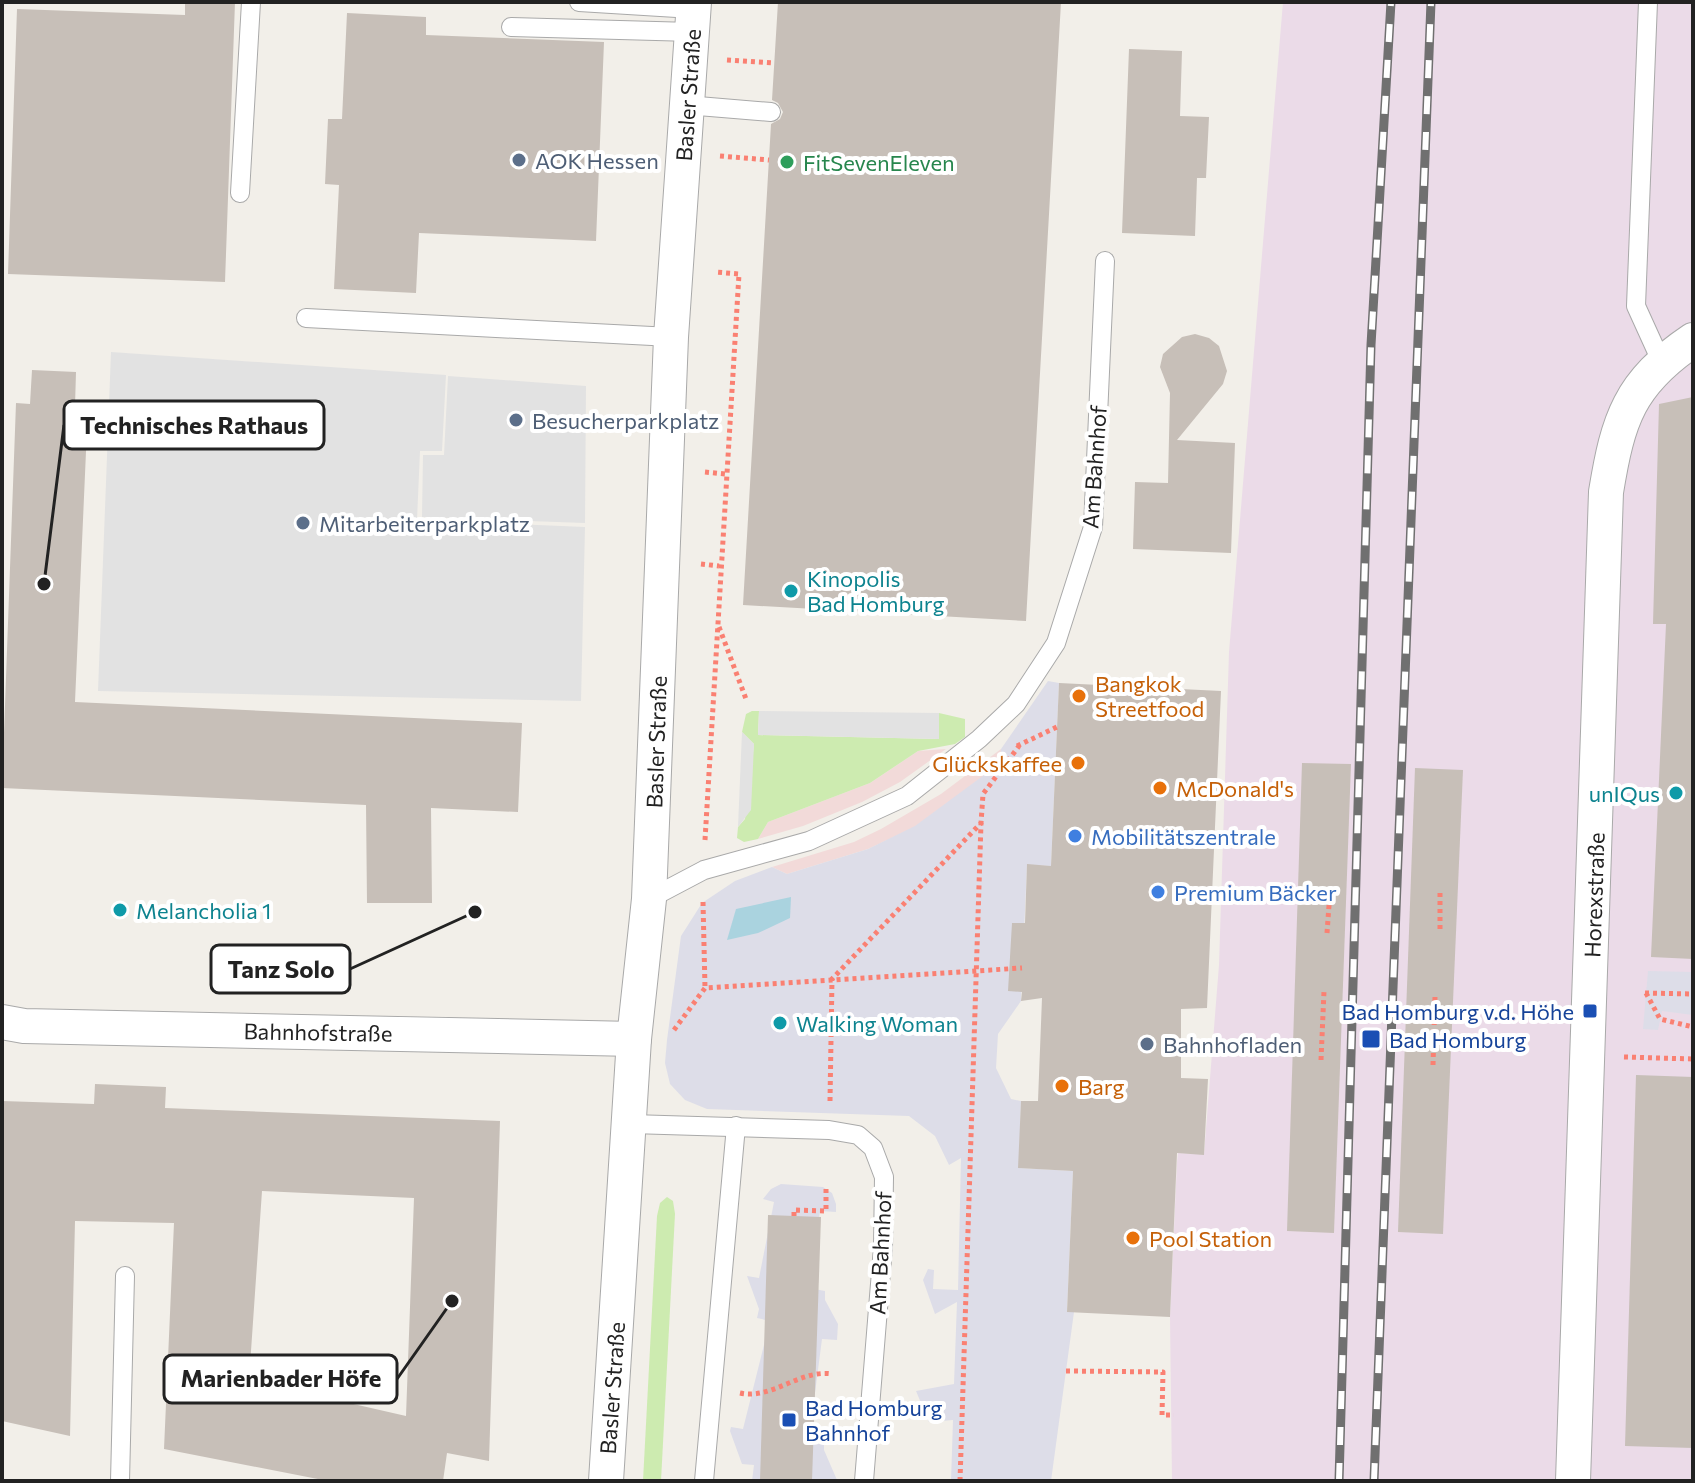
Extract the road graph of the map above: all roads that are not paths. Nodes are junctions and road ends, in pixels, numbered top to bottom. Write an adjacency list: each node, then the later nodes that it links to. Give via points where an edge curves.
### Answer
1 (251, 2): 8 (lane)
2 (579, 2): 4 (lane)
3 (1648, 2): 13 (lane, via 1636,306)
4 (693, 15): 5 (lane); 6 (street, Basler Straße)
5 (511, 27)
6 (686, 105): 7 (lane); 11 (street, Basler Straße)
7 (771, 112)
8 (240, 193)
9 (1105, 261): 14 (lane, Am Bahnhof, via 1093,527 1056,643 1016,704 907,796 809,841 704,870)
10 (306, 318): 11 (lane)
11 (671, 337): 14 (street, Basler Straße)
12 (1693, 340): 13 (street, Horexstraße)
13 (1661, 361): 24 (street, Horexstraße, via 1615,436 1606,492)
14 (649, 899): 16 (street, Basler Straße)
15 (2, 1022): 16 (street, Bahnhofstraße)
16 (650, 1039): 17 (street, Basler Straße)
17 (646, 1124): 18 (lane, Am Bahnhof); 21 (street, Basler Straße)
18 (736, 1126): 22 (lane); 23 (lane, Am Bahnhof, via 858,1135 873,1148 884,1177)
19 (125, 1276): 20 (lane)
20 (120, 1481)
21 (606, 1481)
22 (704, 1481)
23 (864, 1481)
24 (1573, 1481)

